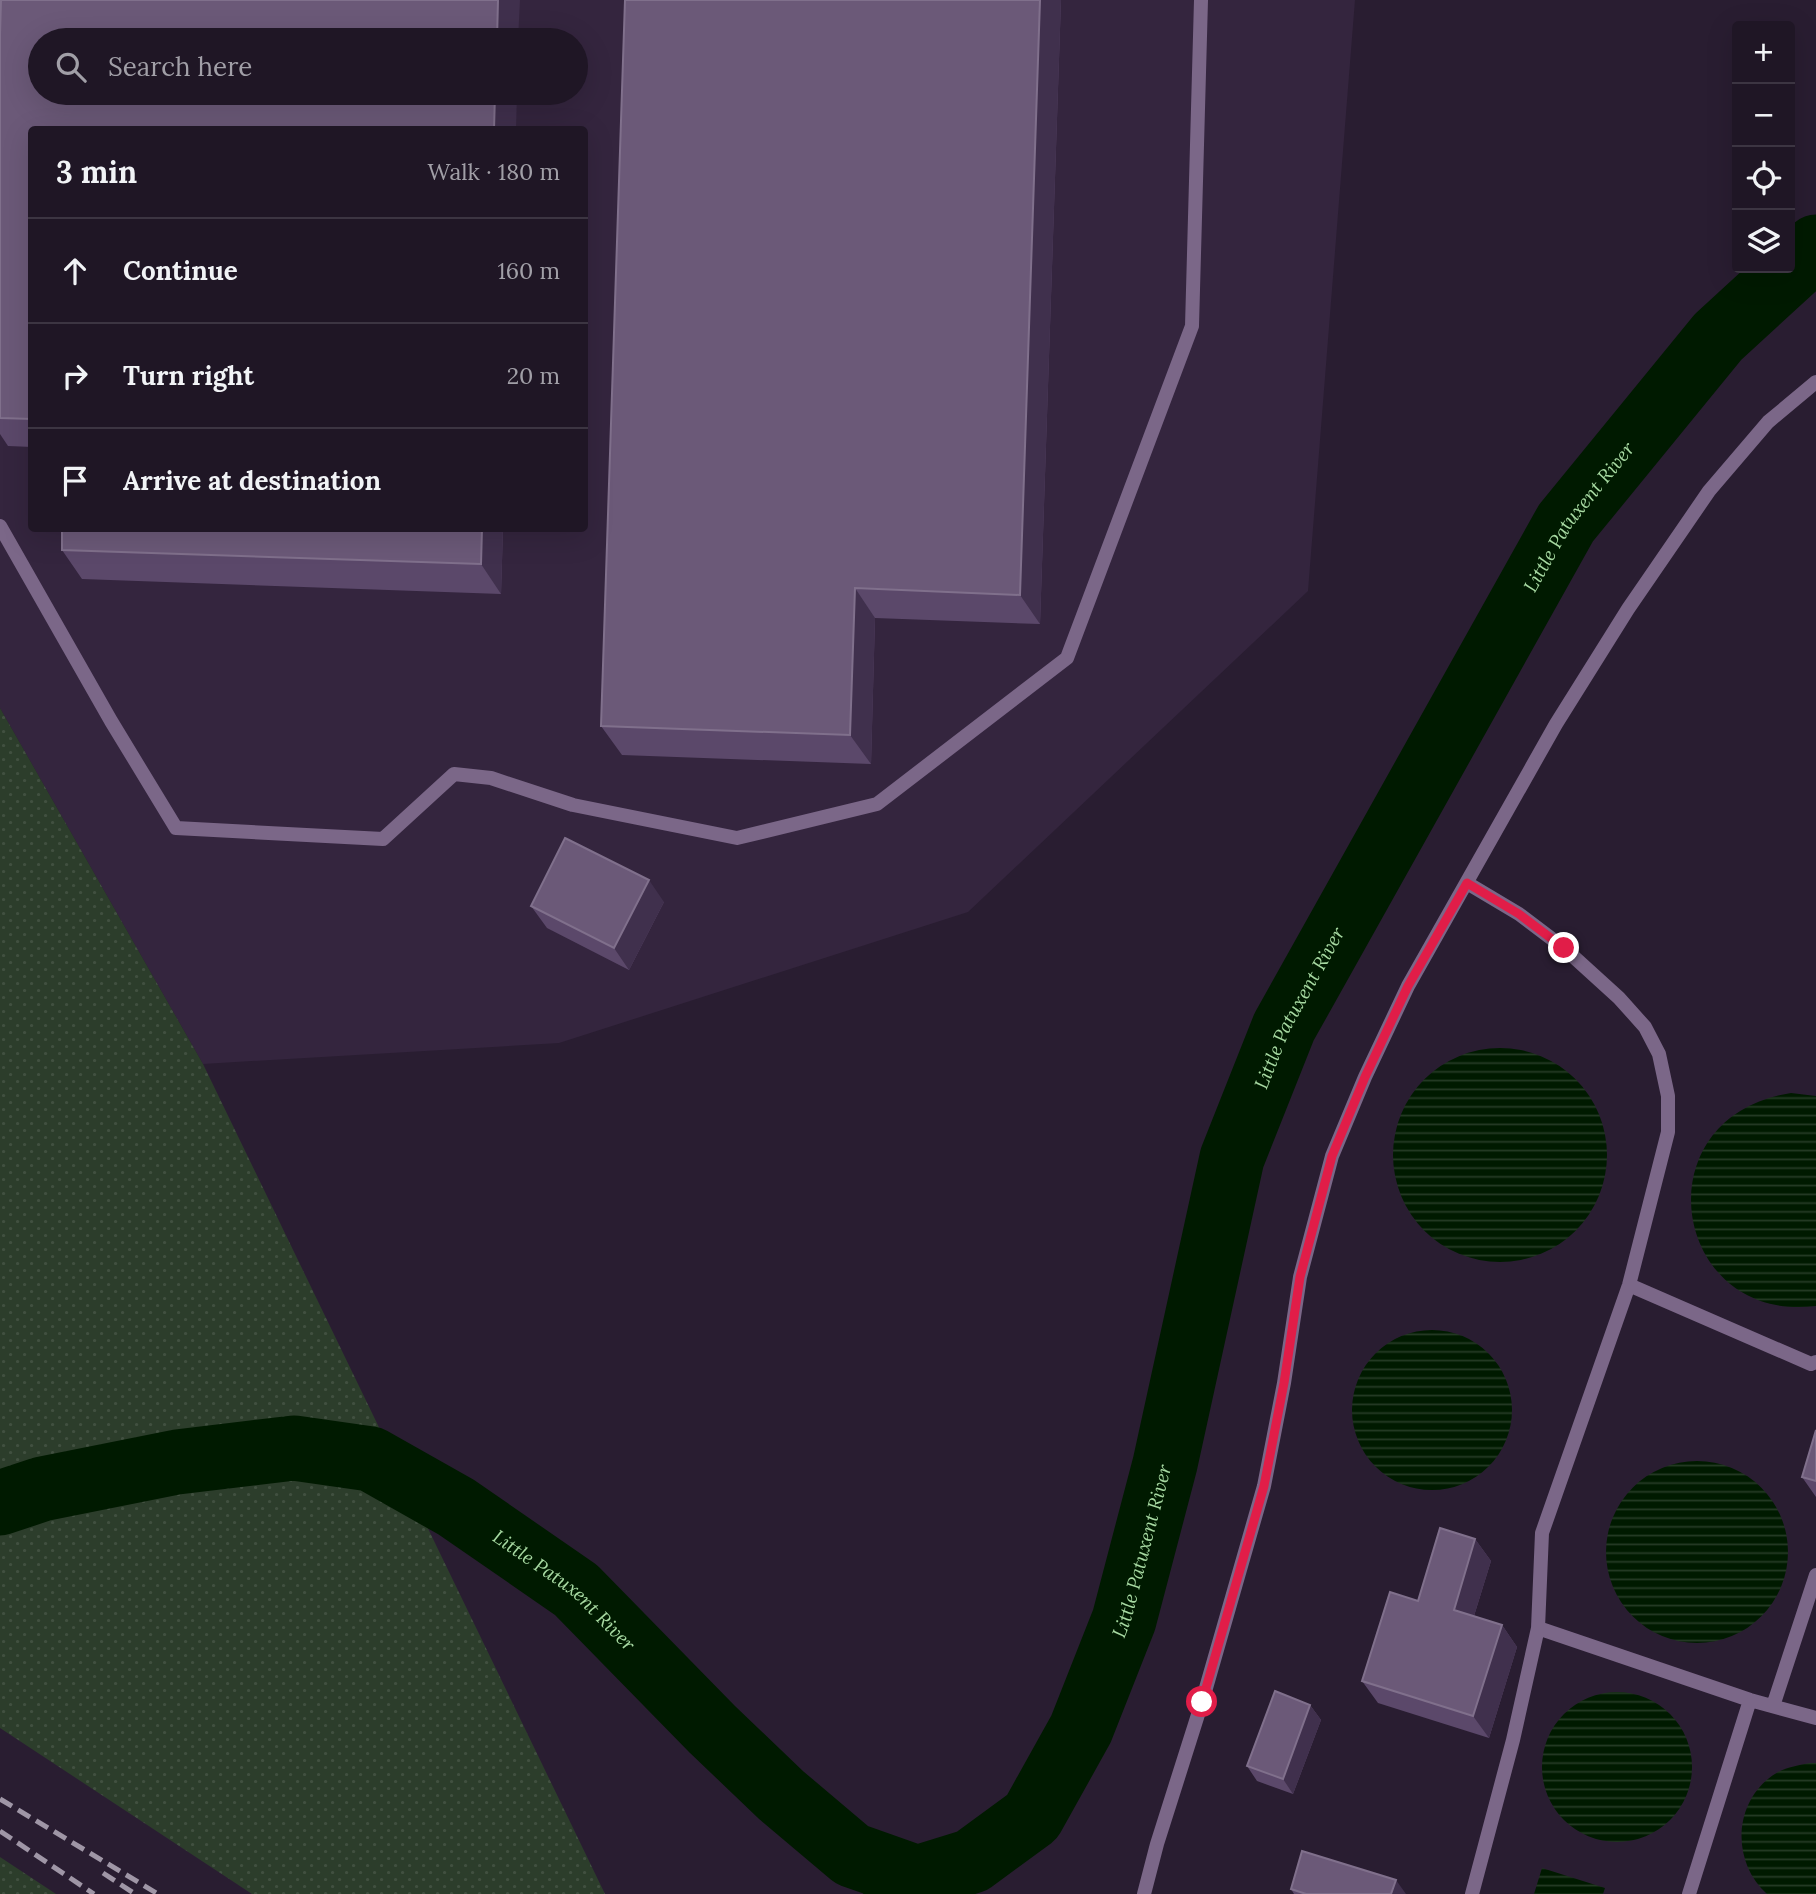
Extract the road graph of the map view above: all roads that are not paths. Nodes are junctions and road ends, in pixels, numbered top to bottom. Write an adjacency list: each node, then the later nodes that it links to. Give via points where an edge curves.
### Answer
1 (1201, 0): 3 (lane, via 1192,326 1067,658 877,804 737,838 573,804 491,778 454,774 383,839 176,828)
2 (1816, 382): 4 (lane, via 1768,422 1709,491 1556,724)
3 (0, 526)
4 (1467, 883): 5 (lane, via 1564,948 1619,998 1645,1027 1660,1054 1668,1096 1668,1132); 12 (lane, via 1408,986 1332,1156 1300,1277 1264,1486)
5 (1629, 1285): 6 (lane, via 1811,1364); 8 (lane, via 1542,1533)
6 (1816, 1362)
7 (1816, 1575): 10 (lane)
8 (1538, 1629): 9 (lane); 13 (lane)
9 (1750, 1700): 10 (lane); 14 (lane)
10 (1773, 1706): 11 (lane)
11 (1816, 1718)
12 (1144, 1894)
13 (1472, 1894)
14 (1689, 1894)

